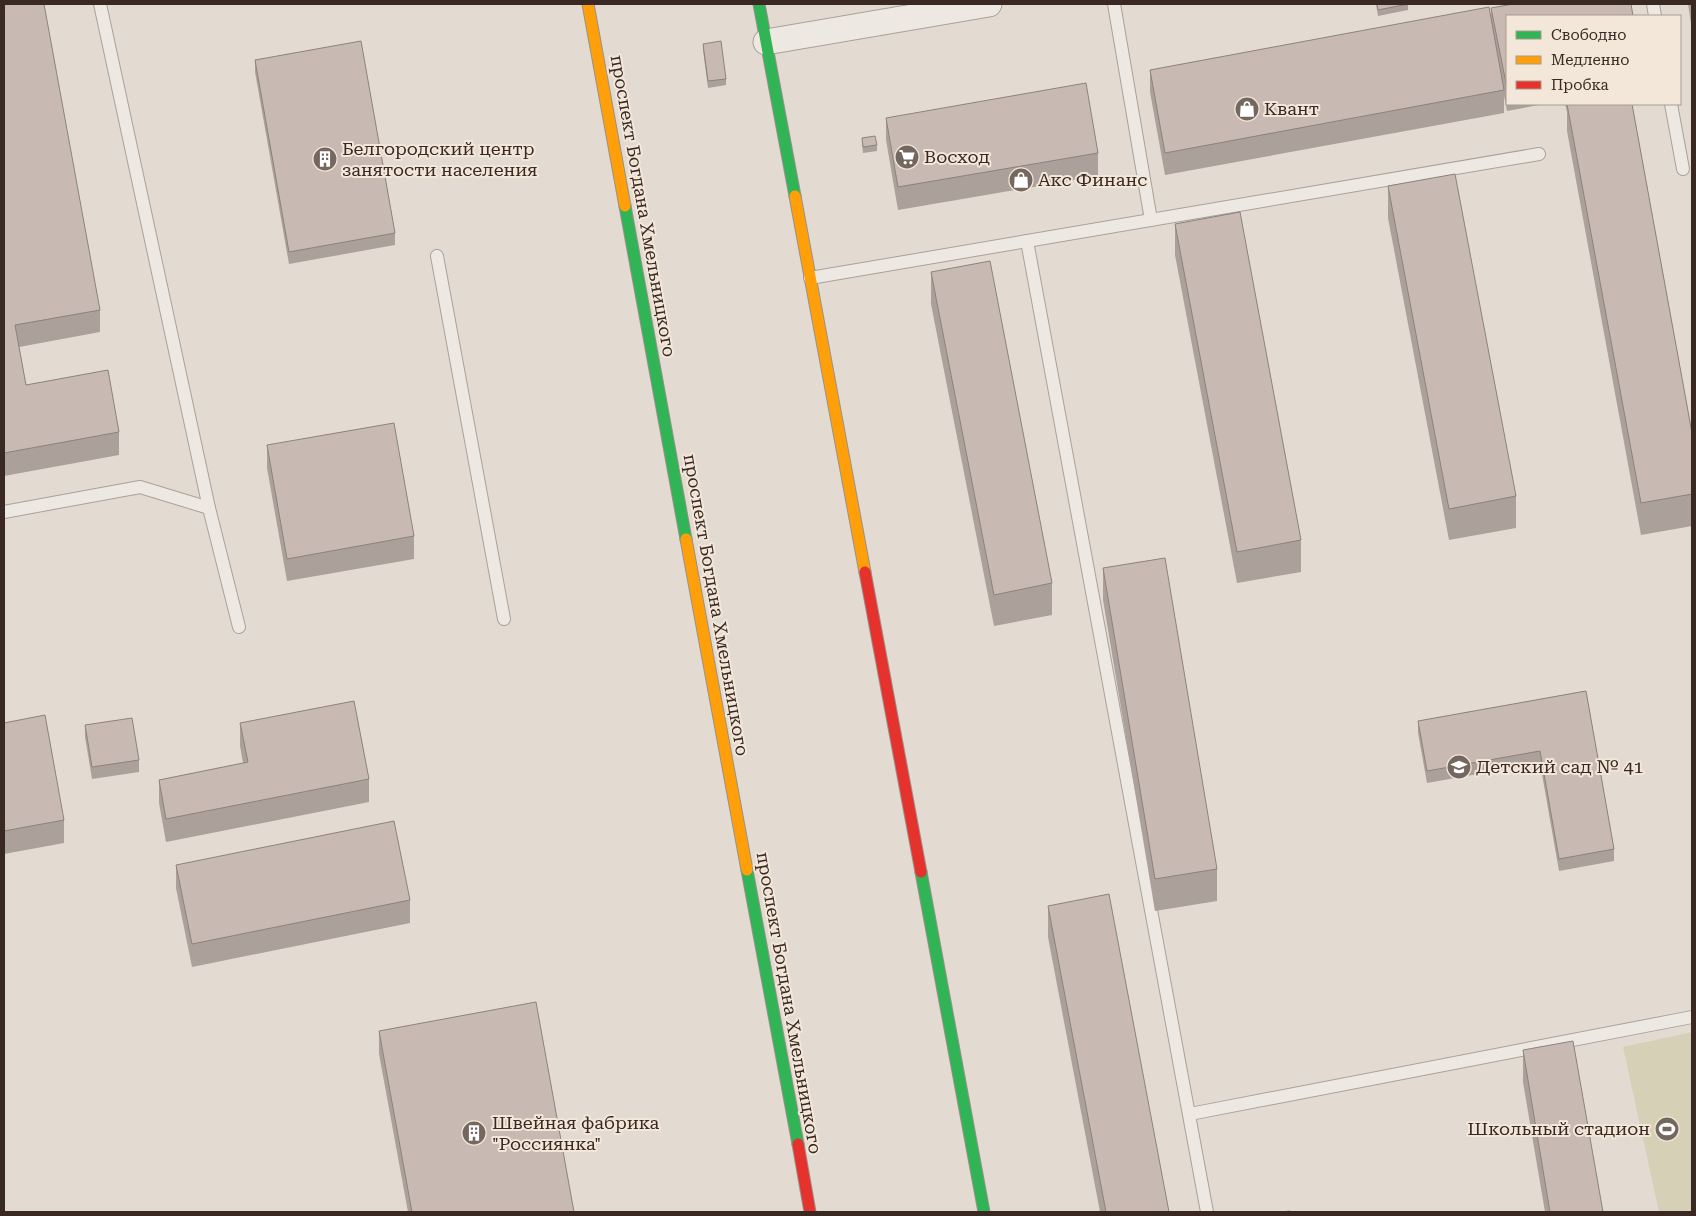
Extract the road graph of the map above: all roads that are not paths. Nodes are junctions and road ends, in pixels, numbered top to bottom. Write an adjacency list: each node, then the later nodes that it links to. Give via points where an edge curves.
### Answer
1 (100, 4): 14 (lane)
2 (588, 4): 20 (street, проспект Богдана Хмельницкого)
3 (759, 4): 6 (street)
4 (989, 4): 6 (street)
5 (1114, 4): 10 (lane)
6 (766, 42): 13 (street)
7 (1671, 105): 9 (lane)
8 (1539, 154): 10 (lane)
9 (1683, 169)
10 (1151, 220): 11 (lane)
11 (1027, 241): 13 (lane); 19 (lane)
12 (438, 256): 16 (lane)
13 (810, 278): 21 (street)
14 (209, 508): 15 (lane, via 140,487); 17 (lane)
15 (4, 512)
16 (504, 619)
17 (239, 627)
18 (1692, 1017): 19 (lane)
19 (1190, 1114): 22 (lane)
20 (810, 1212)
21 (984, 1212)
22 (1207, 1212)

